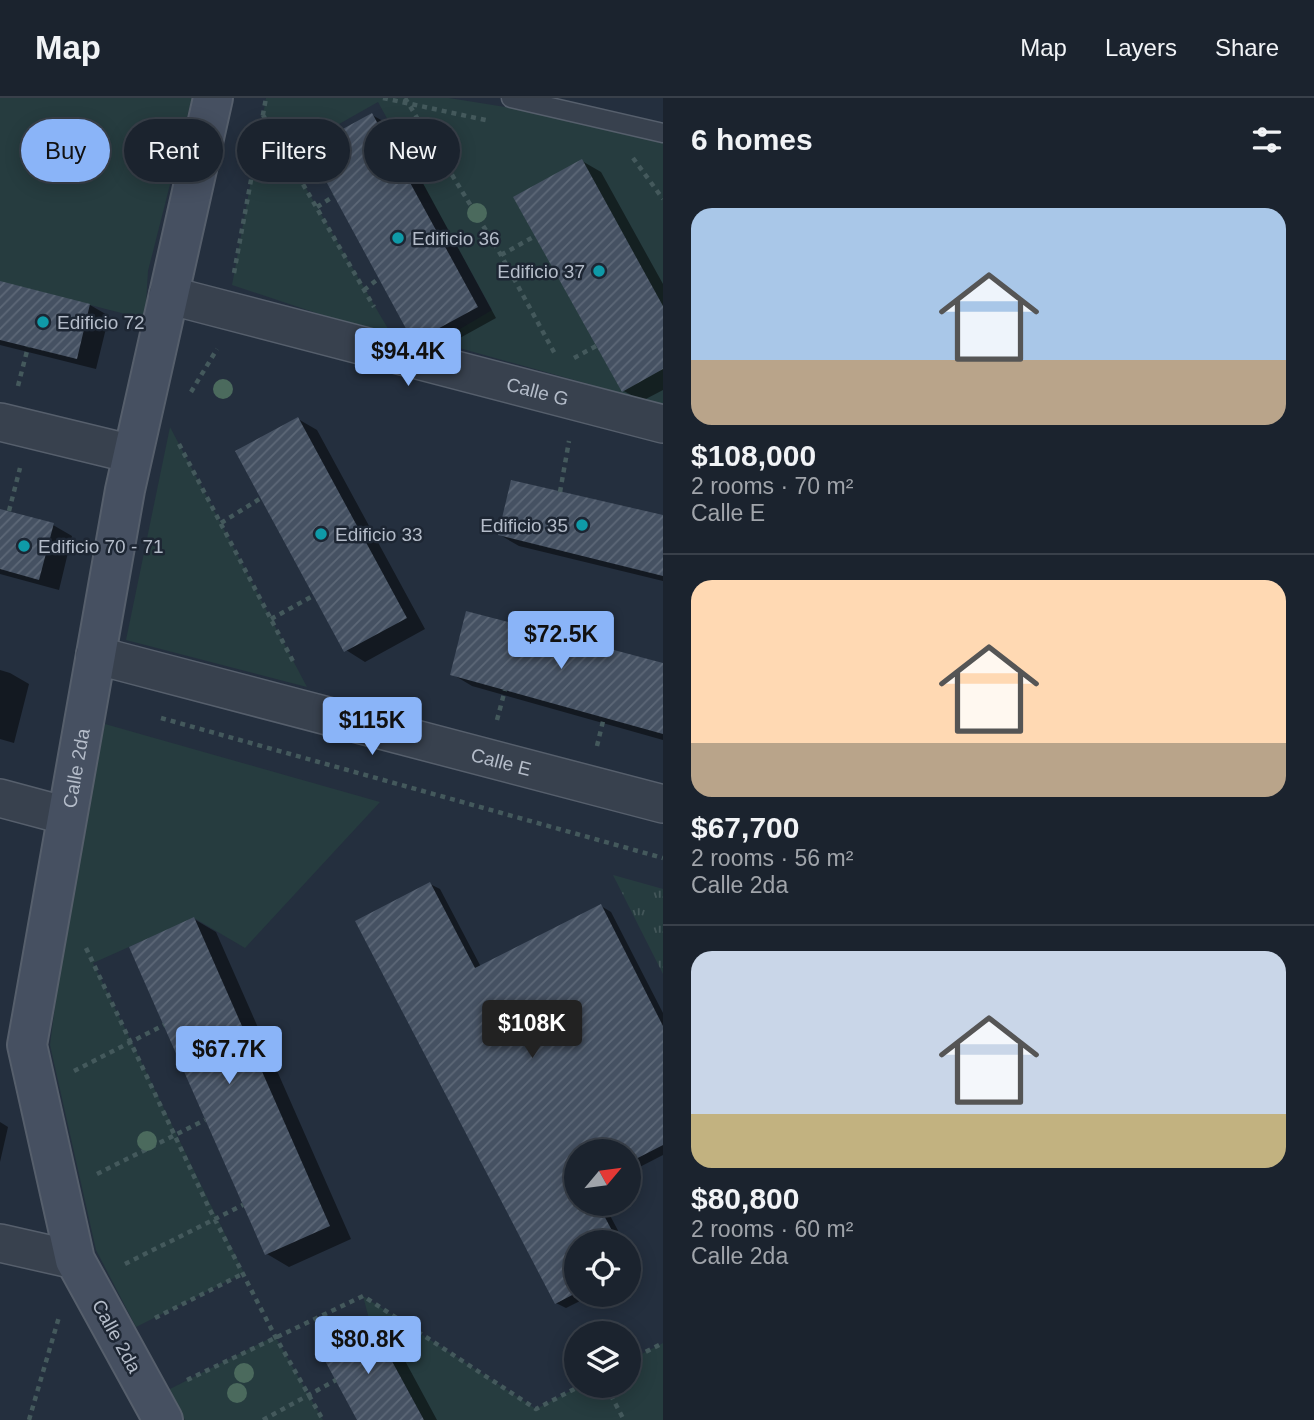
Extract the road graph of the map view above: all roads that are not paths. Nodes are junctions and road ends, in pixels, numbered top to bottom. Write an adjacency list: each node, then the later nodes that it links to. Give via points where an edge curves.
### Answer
1 (213, 98): 4 (street, Calle 2da)
2 (511, 98): 3 (lane)
3 (663, 133)
4 (168, 295): 6 (street, Calle G); 7 (street, Calle 2da)
5 (0, 422): 7 (street)
6 (663, 424)
7 (132, 454): 8 (street, Calle 2da)
8 (95, 655): 10 (street, Calle E); 11 (street, Calle 2da)
9 (0, 798): 11 (street)
10 (663, 804)
11 (67, 816): 13 (street, Calle 2da, via 27,1045)
12 (0, 1243): 13 (street)
13 (81, 1271): 14 (street, Calle 2da)
14 (163, 1420)

